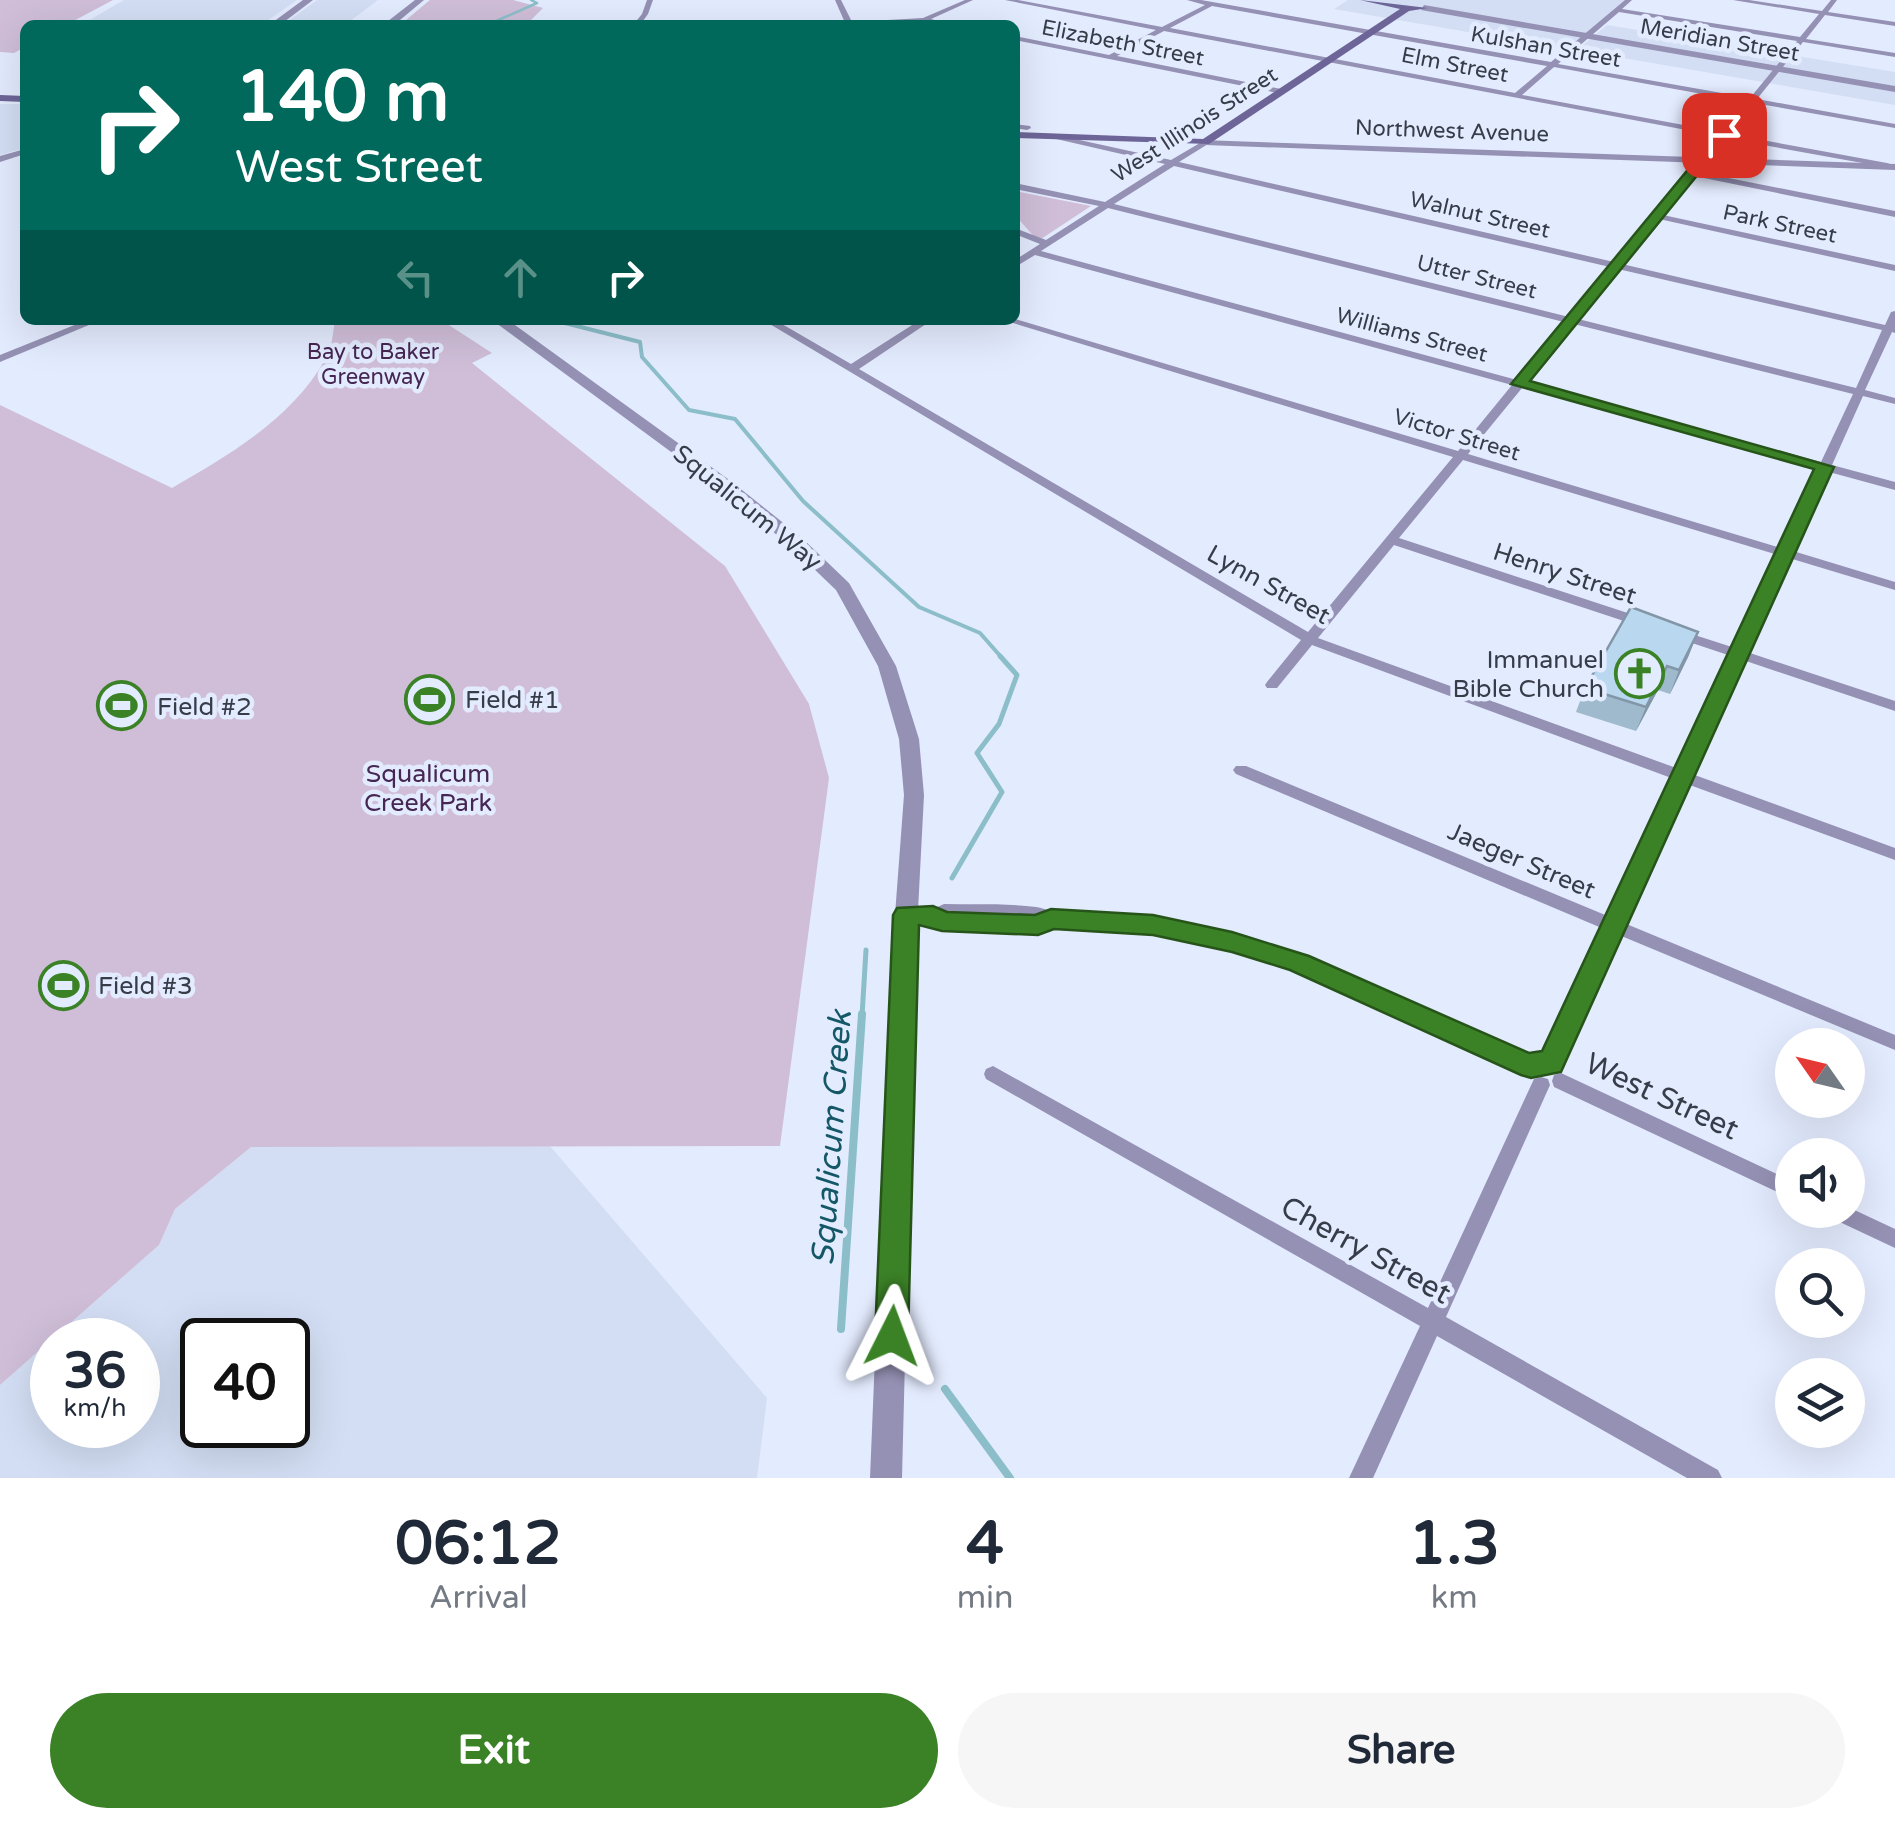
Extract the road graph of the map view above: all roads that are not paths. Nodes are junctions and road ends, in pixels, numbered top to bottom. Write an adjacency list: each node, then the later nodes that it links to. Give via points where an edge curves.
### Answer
1 (310, 0): 15 (street)
2 (420, 0): 16 (street)
3 (970, 0): 17 (street)
4 (1008, 0): 19 (street, Elm Street)
5 (1190, 0): 11 (street, Kulshan Street)
6 (1364, 0): 12 (main road, Meridian Street)
7 (1380, 0): 12 (main road, Meridian Street)
8 (1629, 0): 13 (street)
9 (1736, 0): 14 (street)
10 (1834, 0): 14 (street)
11 (1216, 2): 19 (street); 20 (street, Kulshan Street)
12 (1417, 6): 20 (main road, West Illinois Street); 21 (street, Meridian Street)
13 (1617, 10): 21 (street); 23 (street)
14 (1823, 13): 18 (street); 23 (street)
15 (281, 20)
16 (394, 20)
17 (924, 20)
18 (1895, 24)
19 (1163, 29): 25 (street); 26 (street, Elm Street)
20 (1374, 33): 26 (main road, West Illinois Street); 27 (street, Kulshan Street)
21 (1586, 36): 27 (street); 28 (street, Meridian Street)
22 (1020, 39): 25 (street, Elizabeth Street)
23 (1802, 40): 24 (street); 28 (street)
24 (1895, 55)
25 (1110, 57): 30 (street, Elizabeth Street)
26 (1330, 61): 30 (main road, West Illinois Street); 31 (street, Elm Street)
27 (1552, 64): 31 (street); 32 (street, Kulshan Street)
28 (1778, 69): 29 (street, Meridian Street); 32 (street)
29 (1895, 89)
30 (1282, 92): 37 (main road, West Illinois Street)
31 (1516, 96): 35 (street, Elm Street)
32 (1752, 100): 33 (street, Kulshan Street); 35 (street)
33 (1895, 126)
34 (1021, 132): 36 (main road, Northwest Avenue)
35 (1724, 135): 38 (street); 40 (street, Elm Street)
36 (1055, 136): 37 (main road, Northwest Avenue); 39 (street, Walnut Street)
37 (1205, 142): 38 (street, Northwest Avenue); 39 (street, West Illinois Street)
38 (1703, 160): 40 (street, Northwest Avenue); 41 (street)
39 (1172, 163): 43 (street, West Illinois Street); 50 (street, Walnut Street)
40 (1891, 166)
41 (1692, 173): 44 (street); 45 (street)
42 (1020, 187): 43 (street, Utter Street)
43 (1107, 204): 47 (street, West Illinois Street); 53 (street, Utter Street)
44 (1895, 214)
45 (1657, 216): 50 (street); 51 (street, Park Street)
46 (1020, 233): 47 (street)
47 (1046, 244): 48 (street, West Illinois Street)
48 (1034, 252): 49 (street, West Illinois Street); 62 (street, Williams Street)
49 (1020, 261)
50 (1616, 266): 53 (street); 59 (street, Walnut Street)
51 (1895, 268)
52 (1895, 314): 59 (street)
53 (1571, 320): 62 (street); 63 (street, Utter Street)
54 (1020, 324): 65 (street, Victor Street)
55 (84, 325): 60 (street)
56 (507, 325): 78 (street, Squalicum Way, via 726,485 843,587 887,666 909,739)
57 (776, 325): 61 (street, Lynn Street)
58 (919, 325): 61 (street)
59 (1892, 330): 63 (street)
60 (0, 359)
61 (851, 369): 71 (street, Lynn Street)
62 (1519, 384): 65 (street); 66 (street, Williams Street)
63 (1859, 392): 64 (street, Utter Street); 66 (street)
64 (1895, 401)
65 (1460, 456): 68 (street); 69 (street, Victor Street)
66 (1825, 467): 67 (street, Williams Street); 69 (street)
67 (1895, 486)
68 (1391, 540): 71 (street); 72 (street, Henry Street)
69 (1786, 553): 70 (street, Victor Street); 72 (street)
70 (1895, 586)
71 (1310, 639): 73 (street); 76 (street, Lynn Street)
72 (1739, 654): 74 (street, Henry Street); 76 (street)
73 (1272, 685)
74 (1895, 706)
75 (1241, 770): 79 (street, Jaeger Street)
76 (1683, 776): 77 (street, Lynn Street); 79 (street)
77 (1895, 854)
78 (920, 916): 82 (street, West Street, via 942,922 1153,925 1232,942 1300,963); 87 (street, Squalicum Way)
79 (1614, 926): 80 (street, Jaeger Street); 82 (street)
80 (1895, 1042)
81 (993, 1074): 86 (street, Cherry Street)
82 (1546, 1074): 83 (street, West Street); 86 (street)
83 (1775, 1182)
84 (1865, 1225): 85 (street)
85 (1895, 1239)
86 (1433, 1322): 88 (street); 89 (street, Cherry Street)
87 (886, 1478)
88 (1361, 1478)
89 (1710, 1478)

